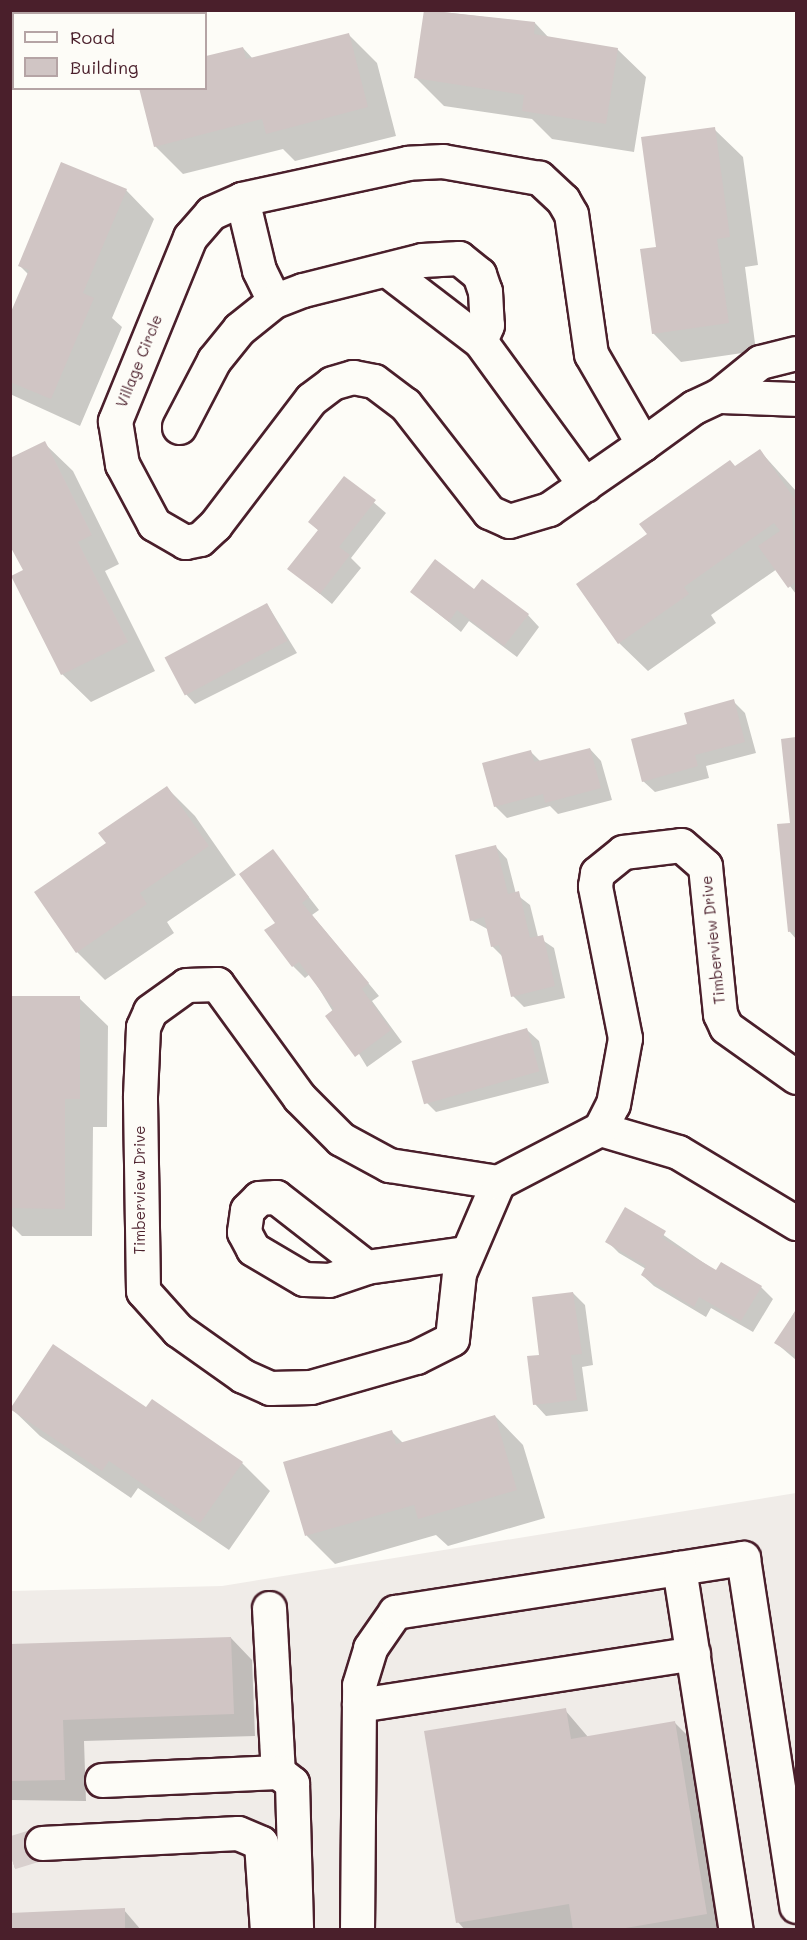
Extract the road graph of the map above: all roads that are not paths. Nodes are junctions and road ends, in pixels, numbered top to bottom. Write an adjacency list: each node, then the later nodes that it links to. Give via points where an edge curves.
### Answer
1 (242, 199): 3 (street, via 259,270); 9 (street, Village Circle, via 426,161 539,178 555,190 571,214 591,354); 10 (street, Village Circle, via 211,213 190,237 115,421 122,464 154,524 170,538 200,539 311,399 332,383 353,377 391,390 489,512 509,521 549,509)
2 (387, 270): 3 (street); 4 (street); 4 (street, via 442,257 471,265 488,308)
3 (274, 301): 8 (street, via 240,329 214,360)
4 (480, 341): 10 (street)
5 (796, 353): 6 (street, Village Circle, via 760,362)
6 (718, 396): 7 (street); 9 (street, Village Circle)
7 (796, 399)
8 (179, 428)
9 (644, 444): 10 (street, Village Circle)
10 (585, 485)
11 (796, 1077): 12 (street, Timberview Drive, via 738,1038 720,1014 710,886 696,855 664,844 623,852 606,860 595,886 625,1038 613,1104)
12 (600, 1129): 13 (street); 14 (street, via 678,1152)
13 (498, 1182): 15 (street, Timberview Drive); 15 (street, Timberview Drive, via 388,1165 341,1138 299,1097 217,984 186,985 150,1011 143,1027 140,1275 153,1307 178,1330 243,1376 270,1388 321,1384 416,1357 452,1340)
14 (796, 1223)
15 (465, 1253): 16 (street)
16 (366, 1268)
17 (679, 1568): 19 (street); 20 (street, via 395,1612 370,1648 359,1685); 24 (street, via 743,1558)
18 (269, 1608): 21 (street)
19 (693, 1653): 20 (street); 28 (street)
20 (359, 1705): 27 (street)
21 (278, 1772): 22 (street); 26 (street, via 292,1782)
22 (102, 1780)
23 (42, 1843): 25 (street, via 238,1833 261,1843)
24 (796, 1906)
25 (267, 1929)
26 (296, 1929)
27 (357, 1929)
28 (736, 1929)

